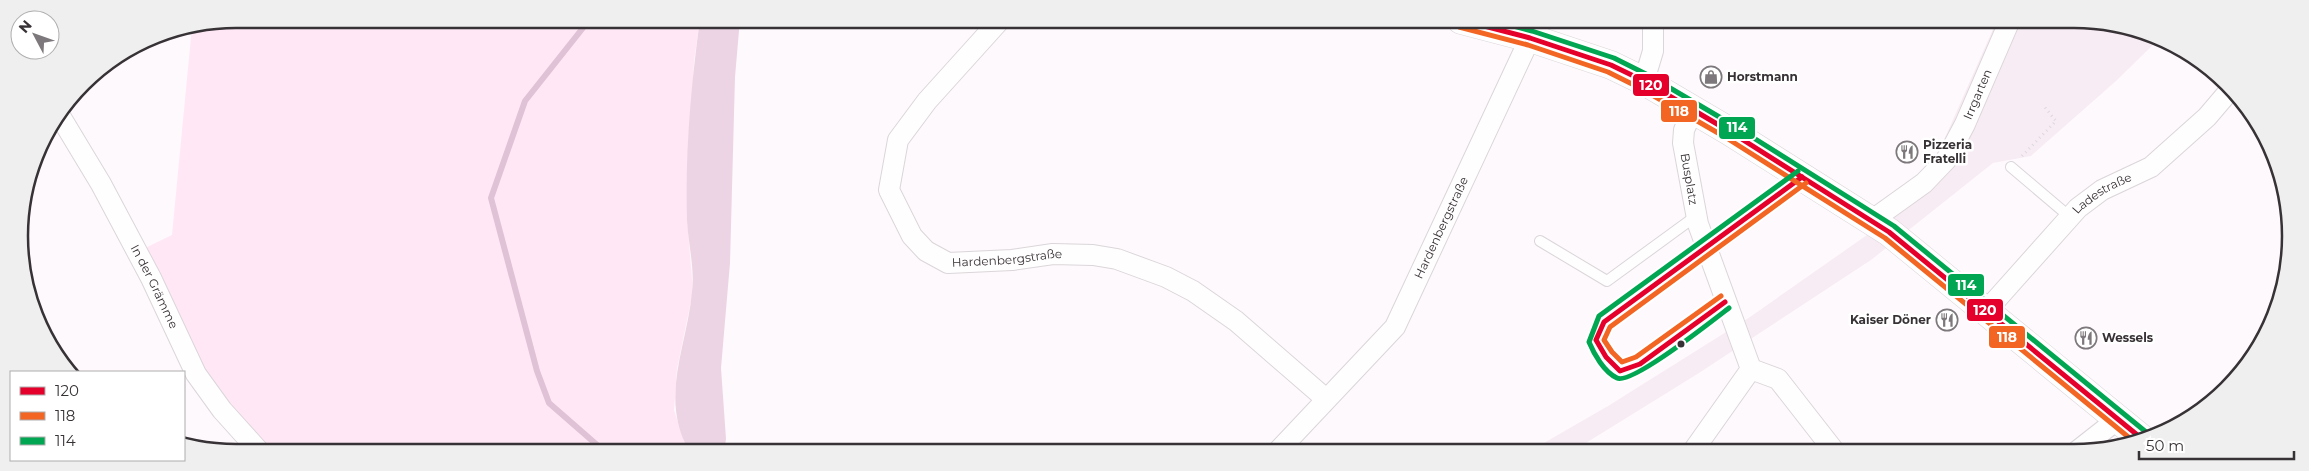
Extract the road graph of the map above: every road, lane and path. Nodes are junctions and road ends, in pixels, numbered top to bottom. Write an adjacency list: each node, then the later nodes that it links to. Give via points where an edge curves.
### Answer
1 (994, 28): 21 (street, Hardenbergstraße, via 927,101 898,140 889,190 912,236 926,251 948,263 1053,254 1093,256 1117,260 1166,277 1236,321)
2 (1492, 28): 5 (street)
3 (1653, 28): 6 (street, via 1652,50)
4 (2007, 28): 15 (street, Irrgarten, via 1946,160 1924,183)
5 (1530, 38): 6 (street, via 1610,65); 21 (street, Hardenbergstraße, via 1395,327)
6 (1644, 81): 9 (street)
7 (2226, 94): 14 (street, Ladestraße, via 2207,117 2151,167 2102,190)
8 (2043, 105): 11 (path, via 2056,121)
9 (1693, 110): 12 (street); 13 (street, Busplatz, via 1684,130 1683,143)
10 (63, 120): 25 (street, In der Grämme, via 137,253 196,374)
11 (2011, 167): 14 (lane)
12 (1802, 177): 15 (street); 17 (street)
13 (1696, 216): 16 (lane, via 1607,281); 17 (street, Busplatz)
14 (2070, 217): 19 (street, Ladestraße)
15 (1871, 220): 19 (street)
16 (1540, 241)
17 (1705, 249): 18 (street, Busplatz); 18 (lane, via 1604,322 1596,340 1606,357 1620,370 1640,364)
18 (1725, 302): 20 (street, Busplatz)
19 (1987, 310): 22 (street)
20 (1751, 369): 27 (street); 28 (street, via 1778,380)
21 (1326, 400): 26 (street, Hardenbergstraße)
22 (2118, 419): 23 (street); 24 (street)
23 (2135, 433)
24 (2088, 443)
25 (253, 444)
26 (1285, 444)
27 (1699, 444)
28 (1829, 444)

